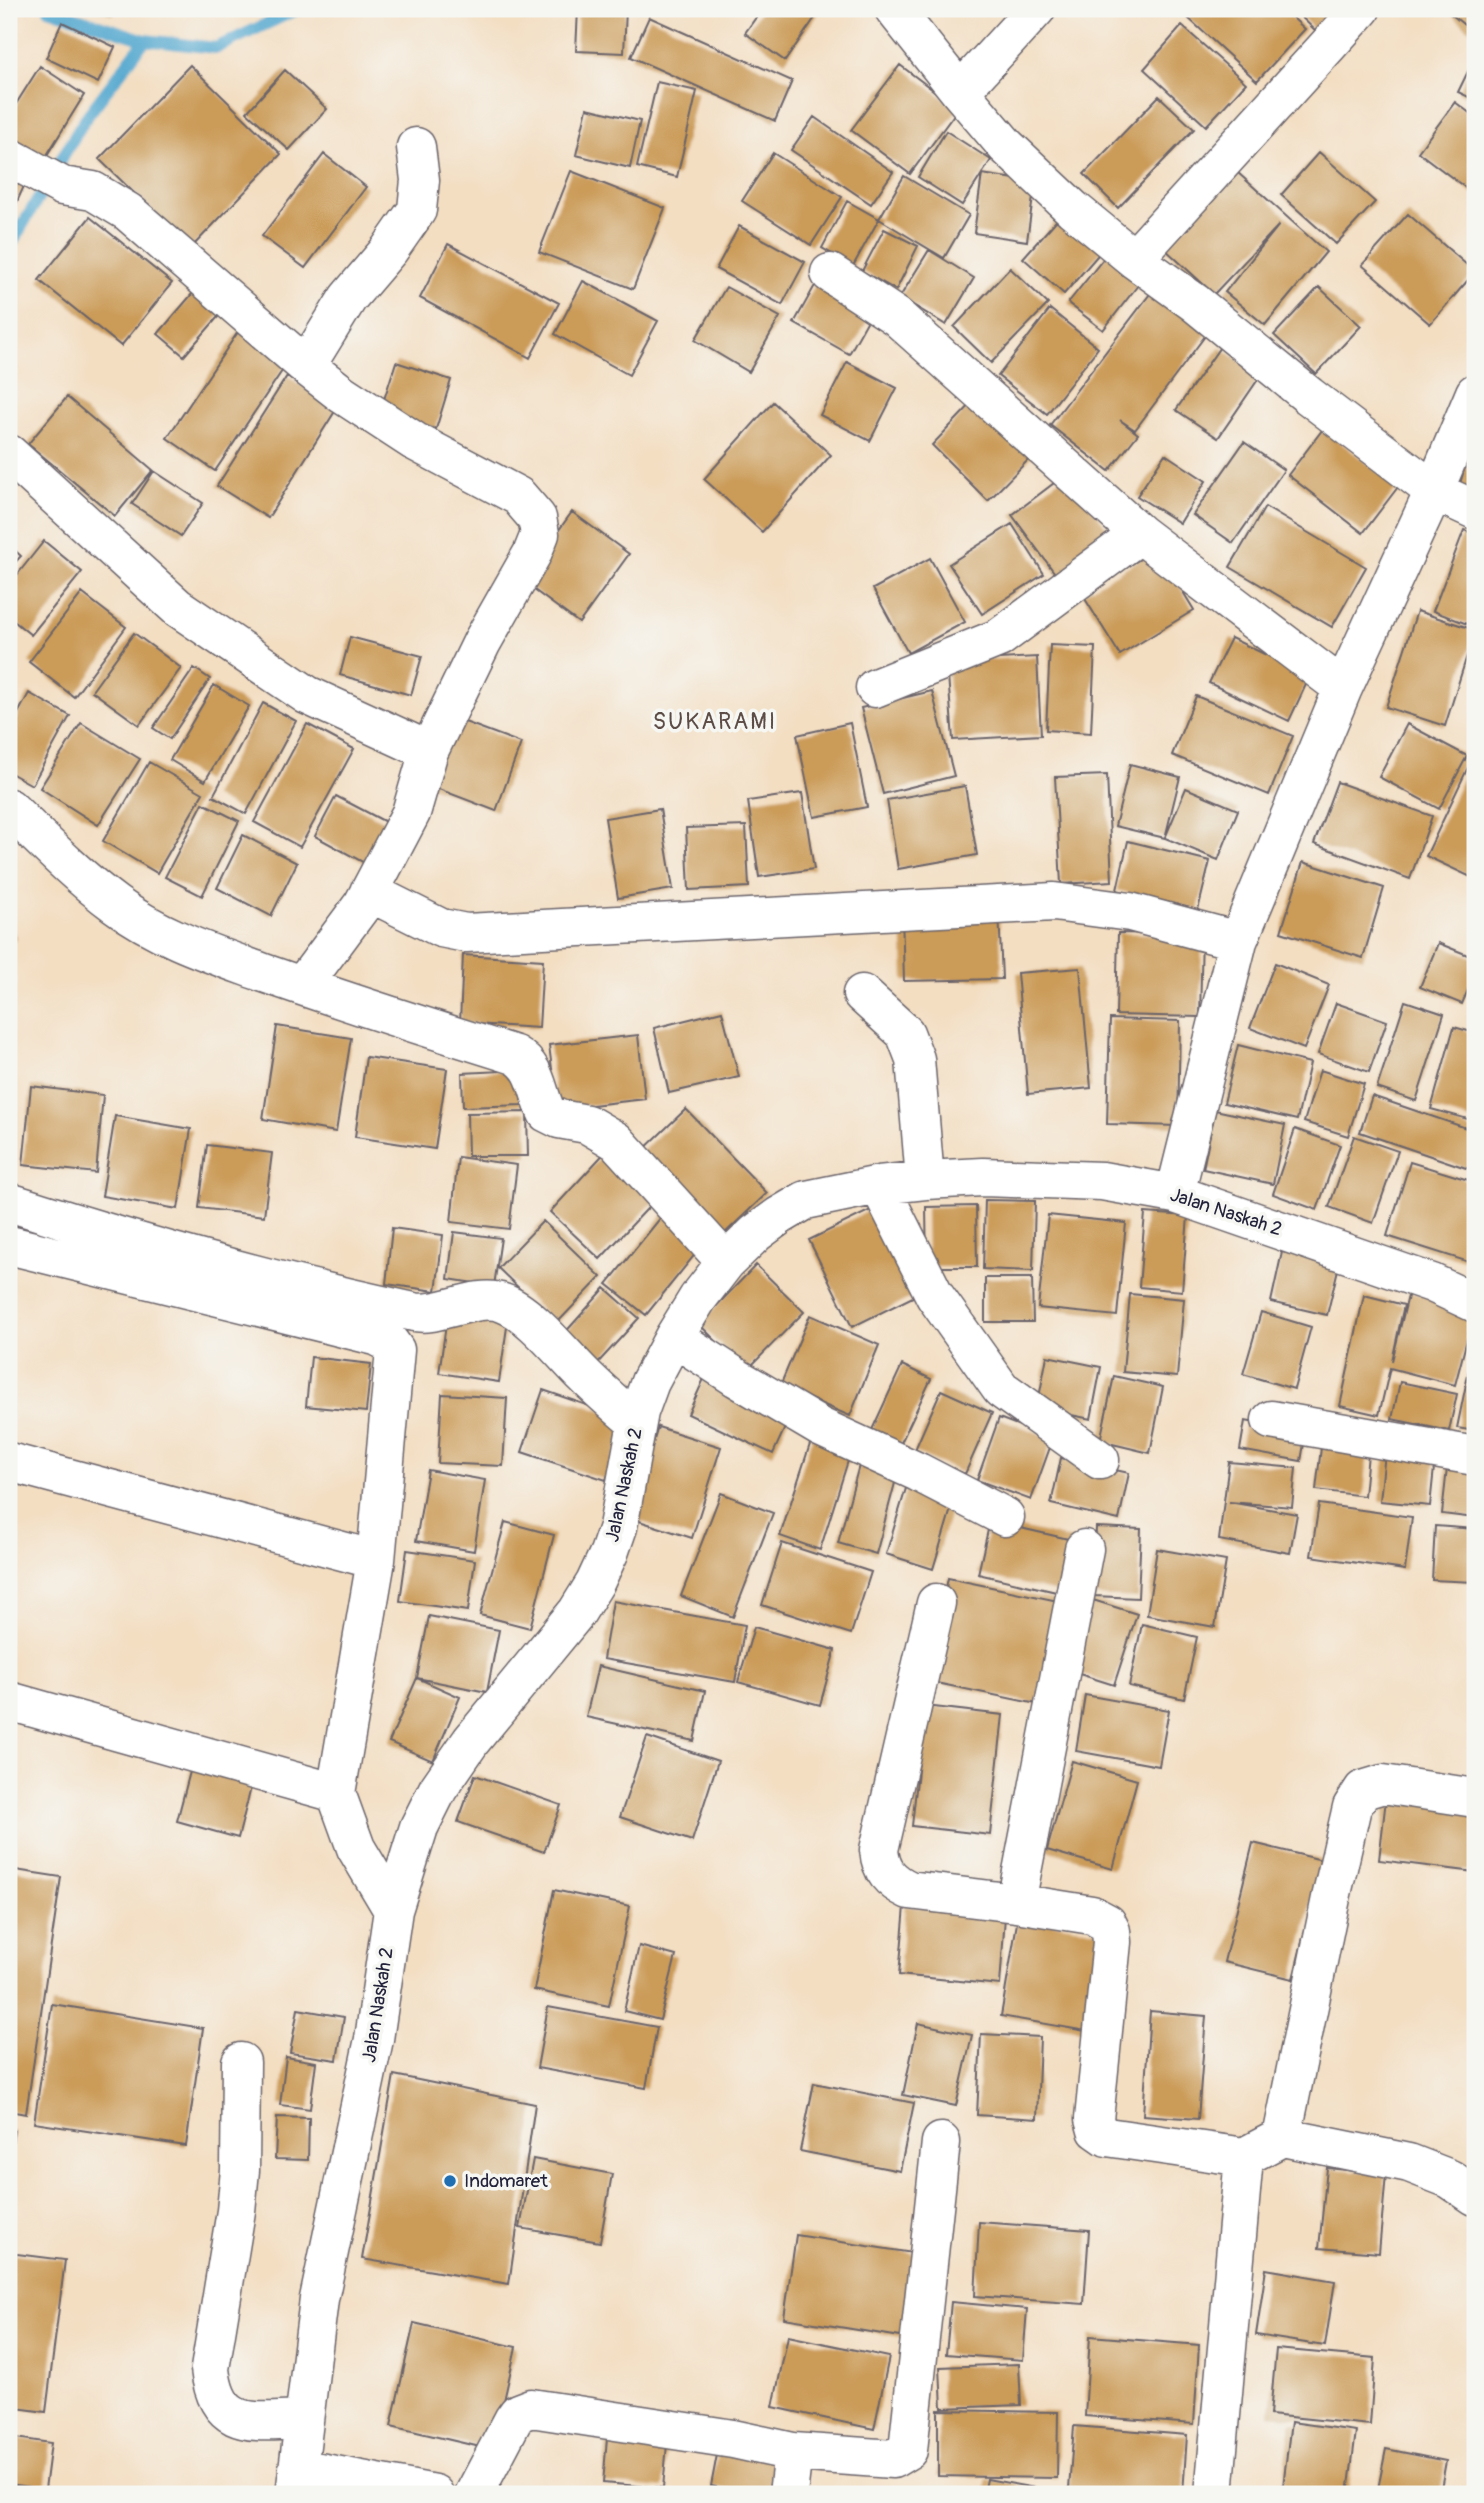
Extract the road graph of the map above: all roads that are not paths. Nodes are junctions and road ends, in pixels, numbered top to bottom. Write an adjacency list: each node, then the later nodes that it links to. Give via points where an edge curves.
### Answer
1 (894, 9): 4 (street)
2 (1036, 9): 4 (street)
3 (1361, 9): 7 (street)
4 (960, 92): 7 (street, via 1006,146)
5 (416, 147): 9 (street, via 417,210 348,298)
6 (35, 171): 9 (street, via 93,191 128,212)
7 (1133, 259): 12 (street)
8 (830, 274): 14 (street, via 897,317)
9 (306, 366): 17 (street, via 414,440 518,496 537,518 540,534 532,554 482,642)
10 (1475, 393): 12 (street)
11 (9, 454): 17 (street, via 177,607 307,695)
12 (1434, 491): 13 (street); 16 (street)
13 (1475, 509)
14 (1140, 534): 15 (street, via 999,638); 16 (street)
15 (874, 688)
16 (1343, 688): 20 (street)
17 (429, 751): 19 (street, via 411,813)
18 (9, 808): 21 (street, via 91,885 126,911 195,948)
19 (369, 892): 20 (street, via 441,928 466,933 1054,902 1130,912); 21 (street)
20 (1238, 941): 25 (street)
21 (302, 986): 28 (street, via 525,1061 547,1113 587,1124 616,1141)
22 (862, 994): 23 (street, via 905,1033 915,1059)
23 (925, 1180): 24 (street, Jalan Naskah 2); 25 (street, Jalan Naskah 2, via 1102,1181)
24 (879, 1185): 28 (street, Jalan Naskah 2, via 806,1200 756,1233); 34 (street, via 935,1296 1001,1388)
25 (1175, 1194): 29 (street, Jalan Naskah 2, via 1432,1283)
26 (9, 1202): 32 (street, via 139,1243 418,1313 501,1301 519,1310)
27 (9, 1245): 38 (street, via 390,1343 395,1358)
28 (726, 1262): 30 (street, Jalan Naskah 2)
29 (1475, 1303)
30 (674, 1336): 32 (street, Jalan Naskah 2, via 650,1382); 36 (street, via 820,1427)
31 (1271, 1420): 33 (street)
32 (637, 1423): 44 (street, Jalan Naskah 2, via 618,1527 595,1583 438,1789 419,1827)
33 (1475, 1456)
34 (1100, 1460)
35 (9, 1462): 38 (street)
36 (1005, 1517)
37 (1084, 1549): 43 (street)
38 (376, 1560): 41 (street)
39 (936, 1603): 43 (street, via 879,1850 880,1863 895,1884 909,1890)
40 (9, 1701): 41 (street)
41 (336, 1793): 44 (street, via 356,1848)
42 (1475, 1798): 46 (street, via 1383,1784 1363,1790 1352,1807)
43 (1016, 1903): 48 (street, via 1092,1915 1107,1923 1111,1931 1094,2119 1097,2130 1107,2137)
44 (393, 1909): 50 (street, Jalan Naskah 2, via 374,2039 320,2299)
45 (241, 2062): 50 (street, via 240,2170 210,2369 212,2389 230,2414 247,2422)
46 (1282, 2137): 48 (street); 49 (street, via 1409,2163 1450,2179)
47 (941, 2142): 51 (street, via 908,2450 893,2459)
48 (1244, 2157): 56 (street)
49 (1475, 2196)
50 (304, 2420): 52 (street, Jalan Naskah 2)
51 (793, 2452): 54 (street, via 531,2408 513,2420); 55 (street)
52 (296, 2481): 53 (street)
53 (434, 2494)
54 (474, 2494)
55 (788, 2494)
56 (1214, 2494)

